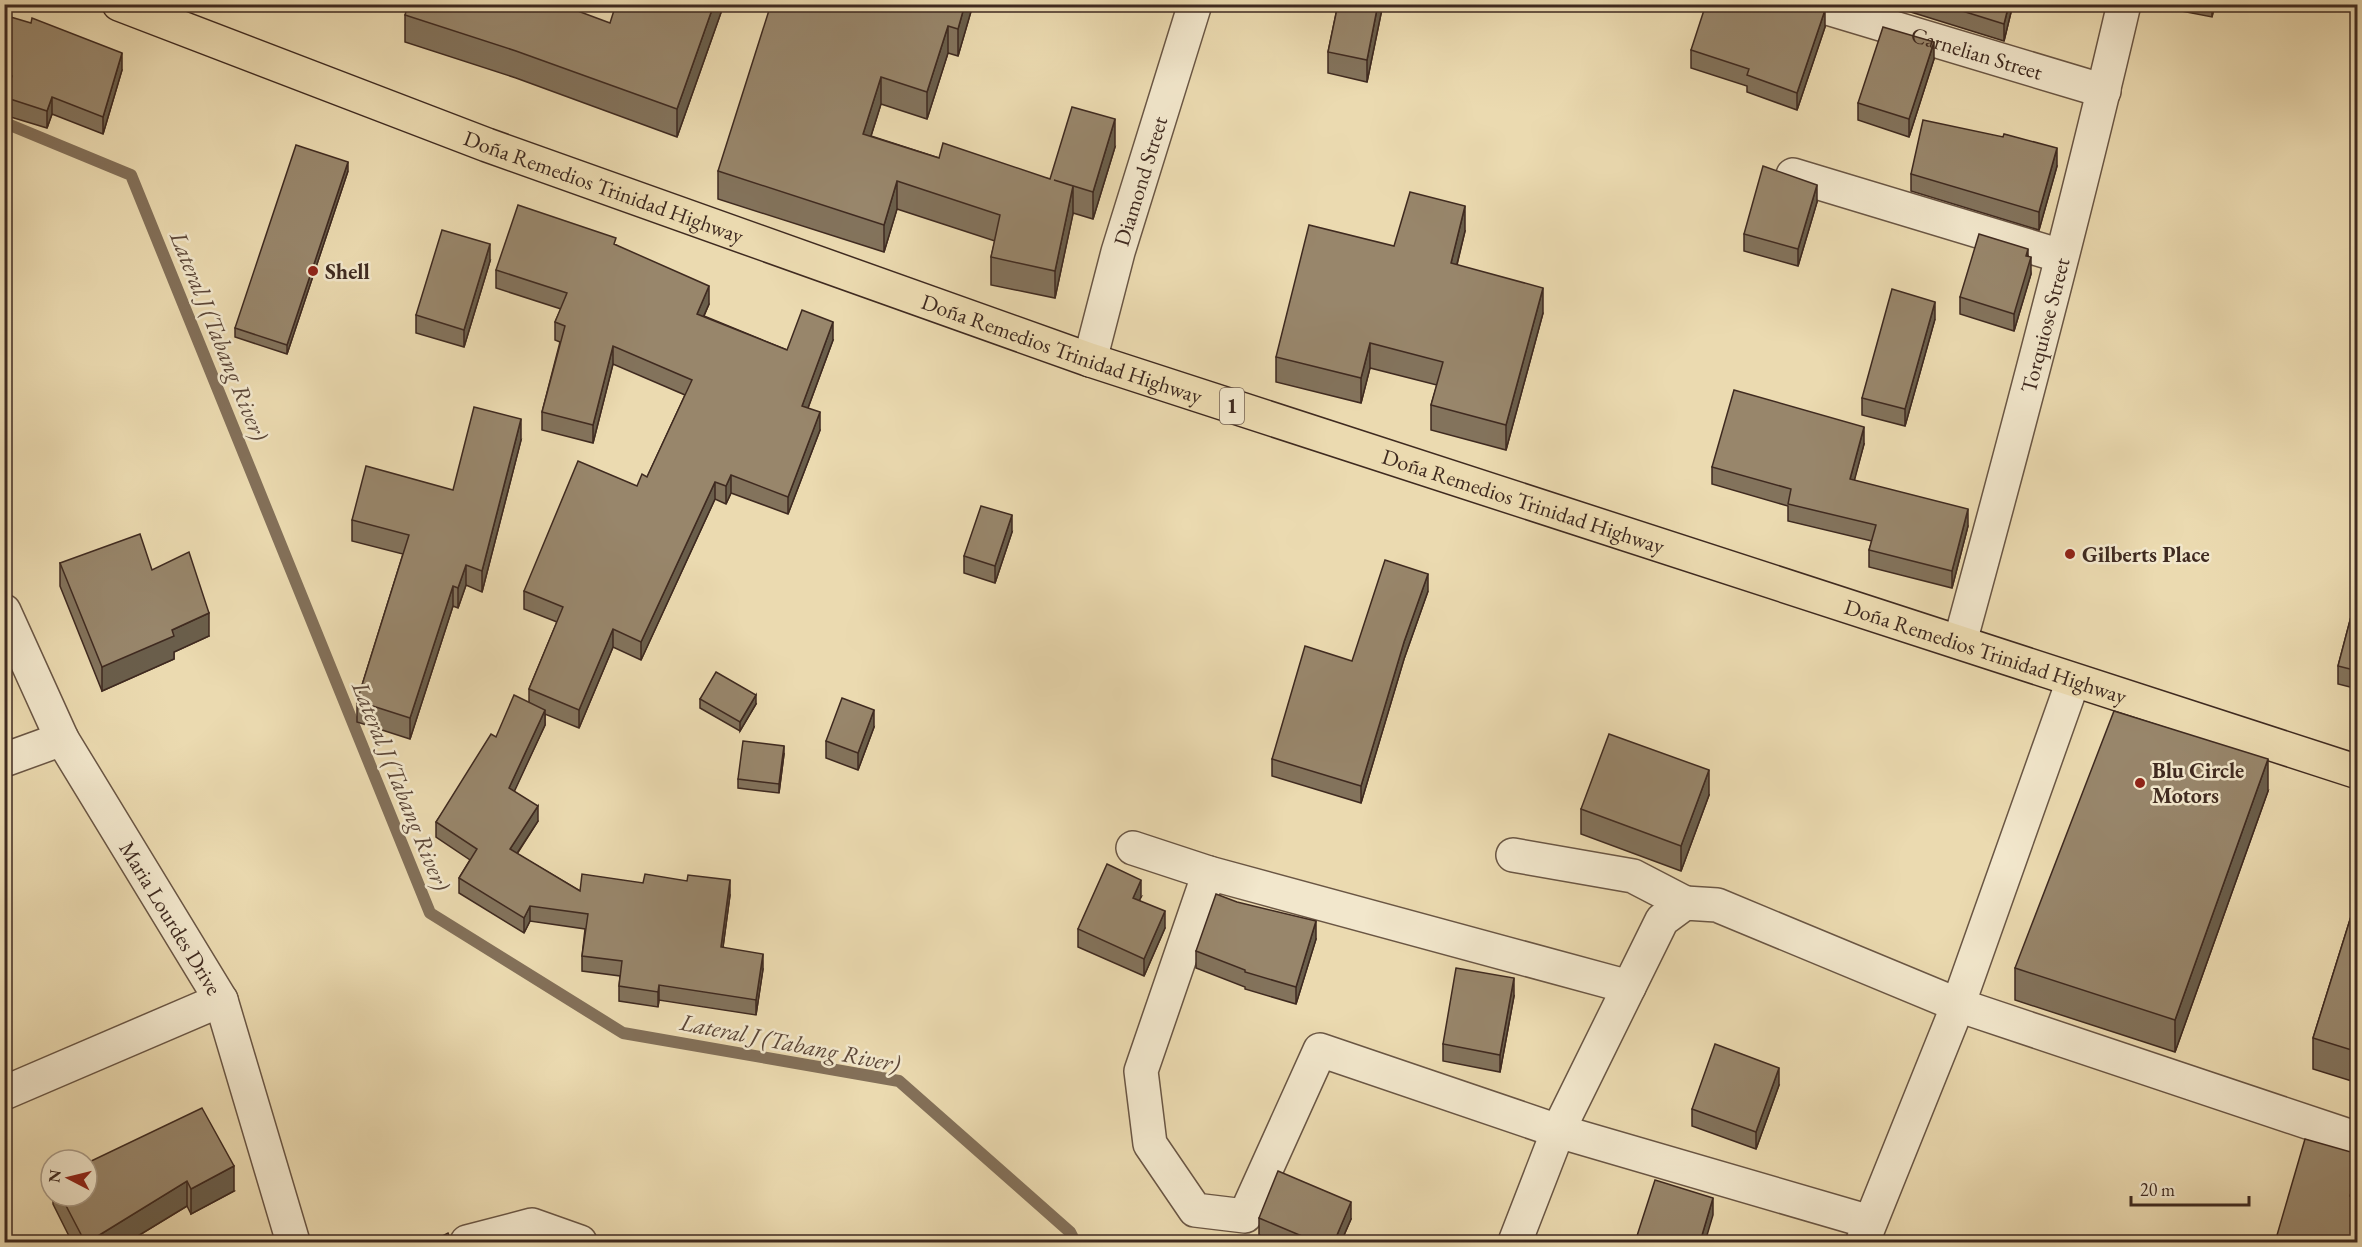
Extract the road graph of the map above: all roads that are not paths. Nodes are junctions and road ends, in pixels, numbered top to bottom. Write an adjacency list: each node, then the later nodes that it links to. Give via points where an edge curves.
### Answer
1 (119, 4): 8 (highway, Doña Remedios Trinidad Highway / 1, via 487,145)
2 (1195, 4): 8 (street, Diamond Street, via 1118,252)
3 (1814, 4): 5 (street, Carnelian Street)
4 (2124, 4): 5 (street, Torquiose Street)
5 (2104, 91): 7 (street, Torquiose Street)
6 (1793, 175): 7 (street)
7 (2061, 256): 10 (street, Torquiose Street, via 2044,334)
8 (1090, 360): 10 (highway, Doña Remedios Trinidad Highway / 1)
9 (4, 611): 12 (street, Maria Lourdes Drive)
10 (1960, 642): 11 (highway, Doña Remedios Trinidad Highway / 1)
11 (2073, 681): 14 (highway, Doña Remedios Trinidad Highway / 1); 21 (street)
12 (62, 739): 13 (street); 20 (street, Maria Lourdes Drive)
13 (4, 760)
14 (2358, 772)
15 (1133, 848): 17 (street)
16 (1513, 855): 18 (street, via 1633,876)
17 (1209, 873): 19 (street); 23 (street, via 1141,1071 1150,1144 1195,1210 1245,1216 1320,1050)
18 (1685, 903): 19 (street, via 1662,920); 21 (street, via 1717,905)
19 (1629, 987): 23 (street)
20 (221, 1000): 22 (street); 26 (street, Maria Lourdes Drive)
21 (1958, 1005): 24 (street); 25 (street)
22 (4, 1093)
23 (1558, 1131): 25 (street); 29 (street)
24 (2358, 1139)
25 (1866, 1232)
26 (293, 1242)
27 (467, 1242): 28 (street, via 532,1225)
28 (580, 1242)
29 (1515, 1242)

